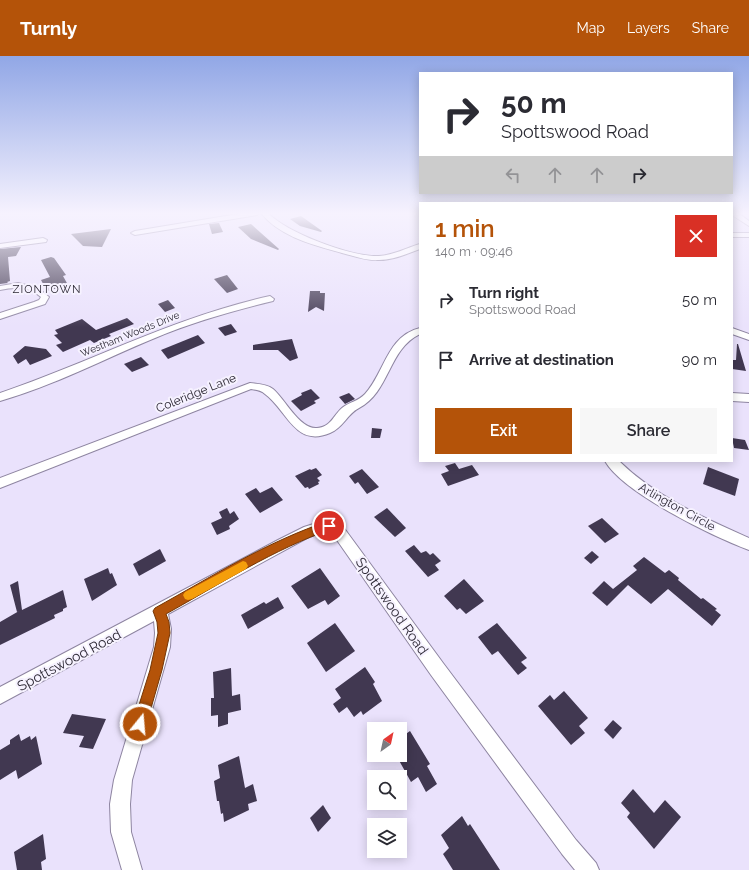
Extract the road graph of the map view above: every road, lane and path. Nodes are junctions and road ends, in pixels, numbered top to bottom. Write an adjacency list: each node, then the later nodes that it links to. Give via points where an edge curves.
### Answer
1 (347, 251): 2 (street, via 381,259)
2 (409, 251)
3 (0, 288): 5 (street, via 16,285 35,289 45,297 42,302)
4 (270, 299): 9 (street, Westham Woods Drive, via 240,305 165,330 60,375)
5 (0, 316)
6 (419, 331): 13 (street, Coleridge Lane, via 402,342 370,394 345,412 328,430 316,433 305,430 269,391 250,386)
7 (733, 331): 8 (street)
8 (749, 337)
9 (0, 397)
10 (733, 397): 11 (street)
11 (749, 398)
12 (612, 462): 14 (street, Arlington Circle, via 628,478 654,497)
13 (0, 483)
14 (749, 544)
15 (159, 611): 16 (street, Spottswood Road); 17 (street, via 164,633 162,647 123,780 120,804 121,832); 18 (street, Spottswood Road, via 308,532 329,526 336,528 442,676 569,847)
16 (0, 696)
17 (132, 870)
18 (589, 870)

